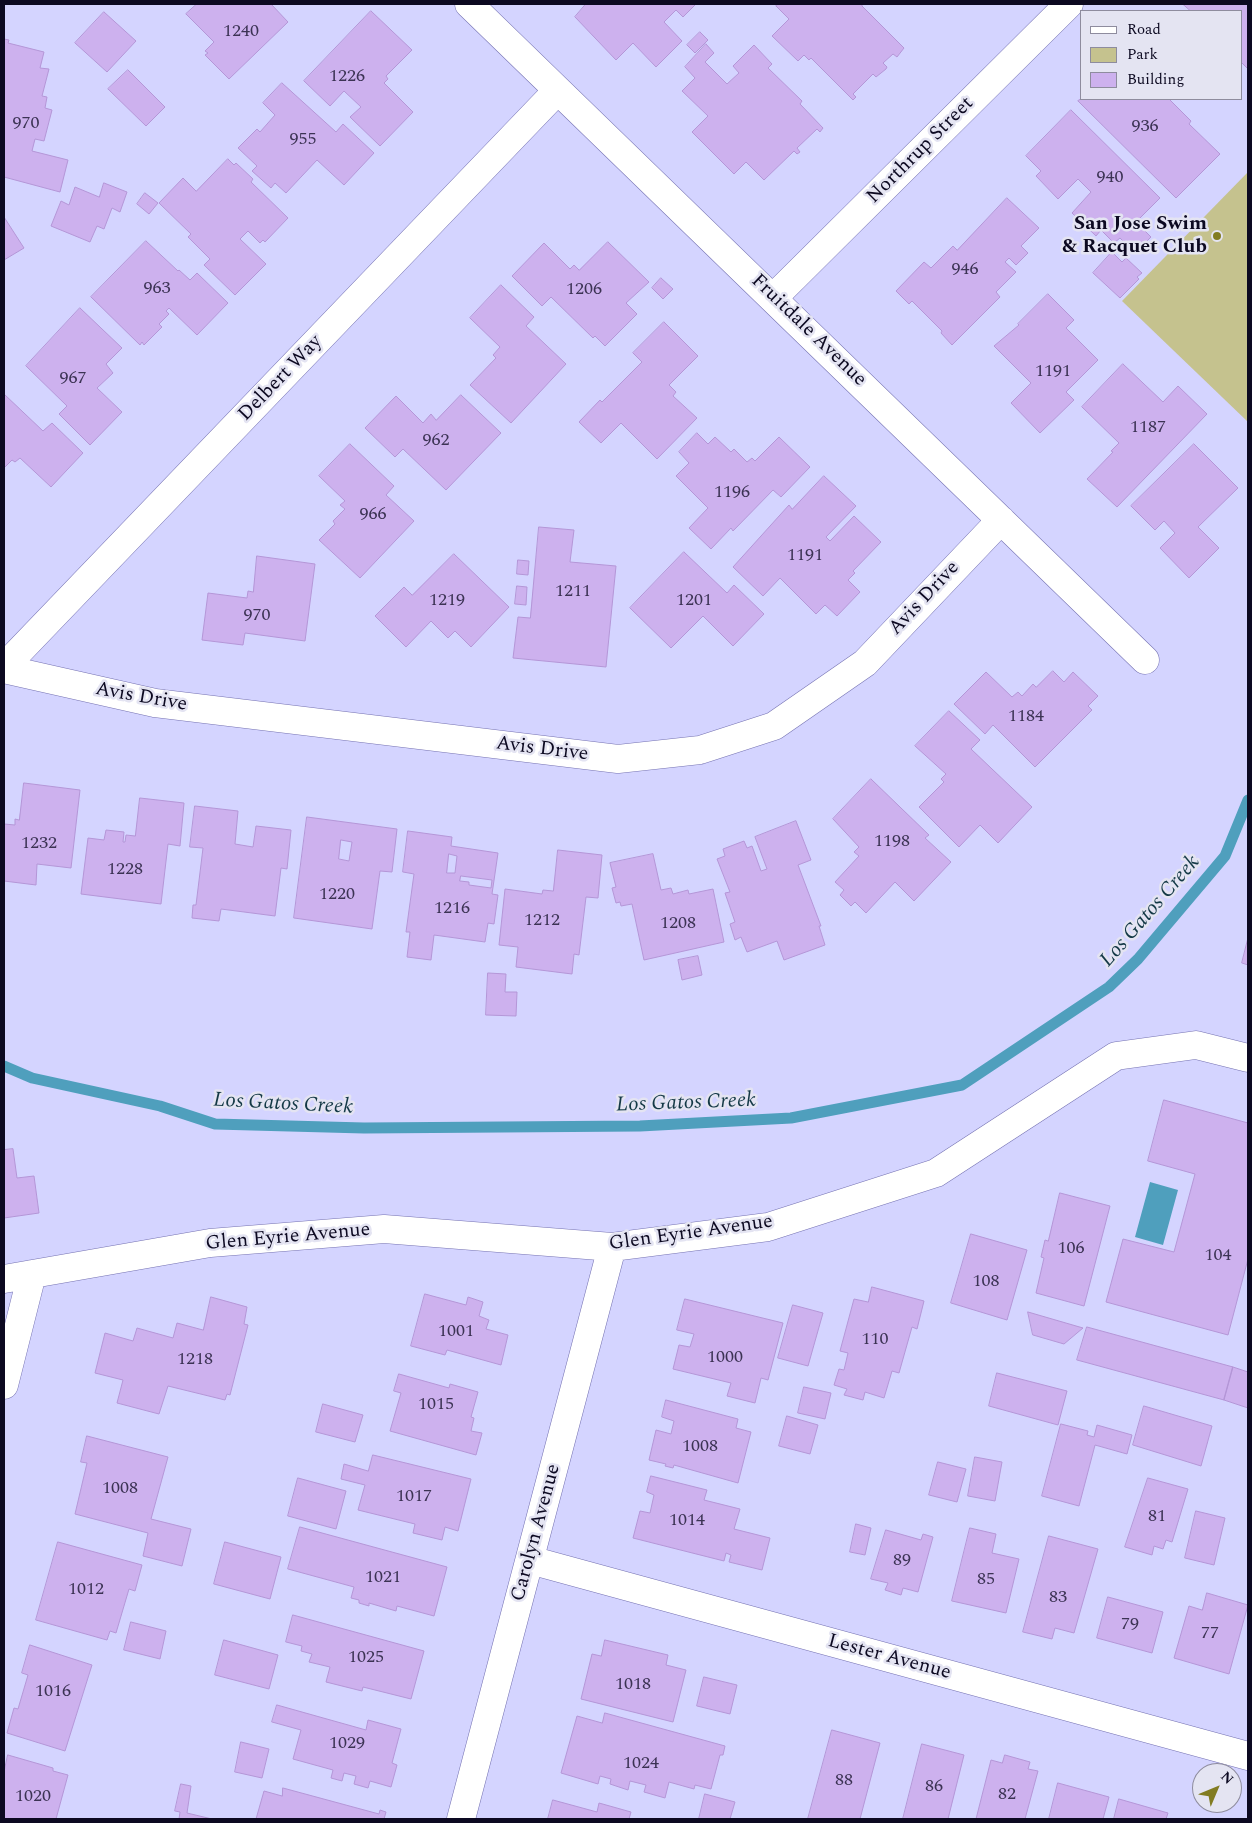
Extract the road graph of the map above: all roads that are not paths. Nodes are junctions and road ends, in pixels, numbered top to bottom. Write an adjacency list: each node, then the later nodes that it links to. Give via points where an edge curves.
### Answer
1 (469, 4): 3 (street, Fruitdale Avenue)
2 (1068, 4): 4 (street, Northrup Street)
3 (557, 91): 4 (street, Fruitdale Avenue); 7 (street, Delbert Way)
4 (774, 298): 5 (street, Fruitdale Avenue)
5 (1001, 520): 6 (street, Fruitdale Avenue); 7 (street, Avis Drive, via 865,663 774,726 700,750 608,758 155,703)
6 (1145, 660)
7 (4, 668)
8 (1248, 1058): 9 (street, Glen Eyrie Avenue, via 1196,1045 1116,1056 936,1174 768,1227)
9 (612, 1248): 10 (street, Glen Eyrie Avenue, via 384,1229 210,1243); 13 (street, Carolyn Avenue)
10 (32, 1274): 11 (street, Glen Eyrie Avenue); 12 (street)
11 (4, 1279)
12 (4, 1385)
13 (530, 1560): 14 (street, Lester Avenue); 15 (street, Carolyn Avenue)
14 (1248, 1756)
15 (461, 1819)

